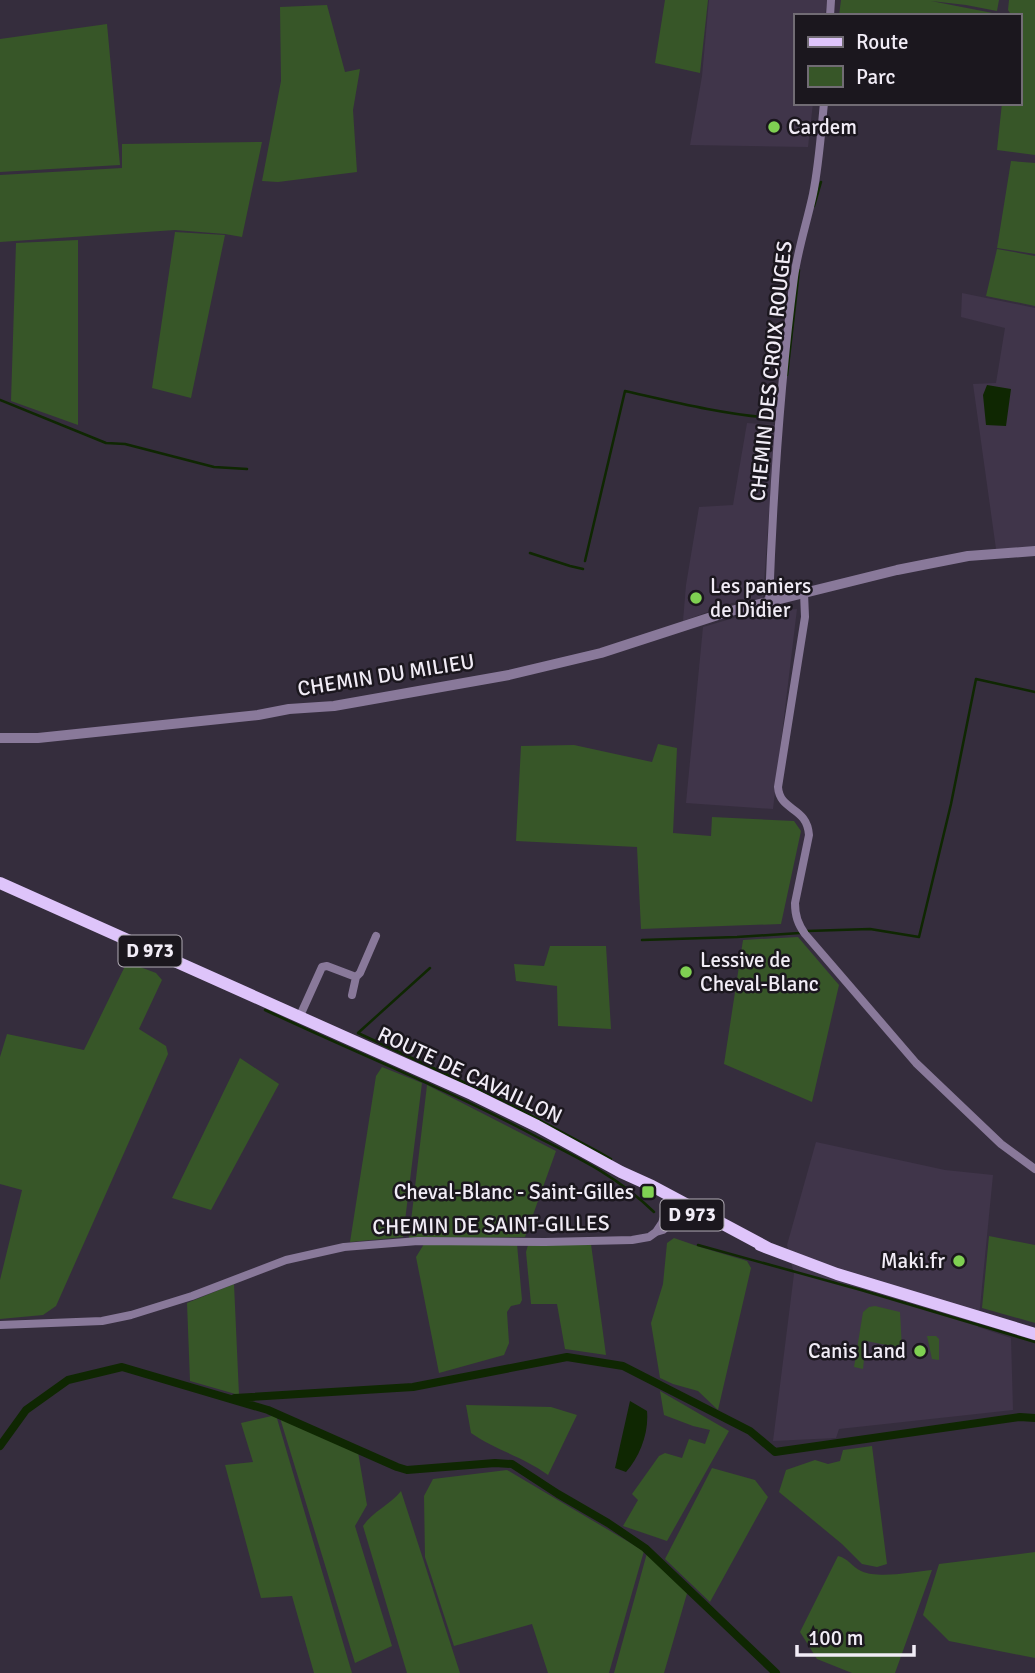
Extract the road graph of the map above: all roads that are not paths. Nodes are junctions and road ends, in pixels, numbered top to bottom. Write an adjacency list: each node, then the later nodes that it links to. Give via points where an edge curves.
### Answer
1 (824, 105): 4 (street, CHEMIN DES CROIX ROUGES, via 813,194 794,276 779,416)
2 (1035, 551): 3 (street, CHEMIN DU MILIEU, via 943,560)
3 (804, 593): 4 (street, CHEMIN DU MILIEU); 11 (street, via 805,617 778,787 784,803 808,826 795,903 798,923 916,1063 1001,1144)
4 (769, 603): 5 (street, CHEMIN DU MILIEU, via 569,661 430,690 258,715)
5 (0, 738)
6 (0, 883): 10 (main road, D 973)
7 (376, 936): 8 (street)
8 (356, 977): 9 (street); 10 (street, via 322,967)
9 (352, 995)
10 (299, 1018): 12 (main road, ROUTE DE CAVAILLON / D 973, via 472,1094 652,1186)
11 (1035, 1169)
12 (672, 1201): 13 (main road, ROUTE DE CAVAILLON / D 973); 14 (main road, ROUTE DE CAVAILLON / D 973); 15 (street)
13 (685, 1209): 14 (street); 15 (street); 16 (main road, ROUTE DE CAVAILLON / D 973, via 723,1231)
14 (722, 1223): 16 (main road, ROUTE DE CAVAILLON / D 973)
15 (656, 1232): 17 (street, CHEMIN DE SAINT-GILLES, via 632,1240 418,1241 344,1247 286,1260 131,1315 102,1321)
16 (768, 1248): 18 (main road, ROUTE DE CAVAILLON / D 973, via 837,1274)
17 (0, 1325)
18 (1035, 1334)

